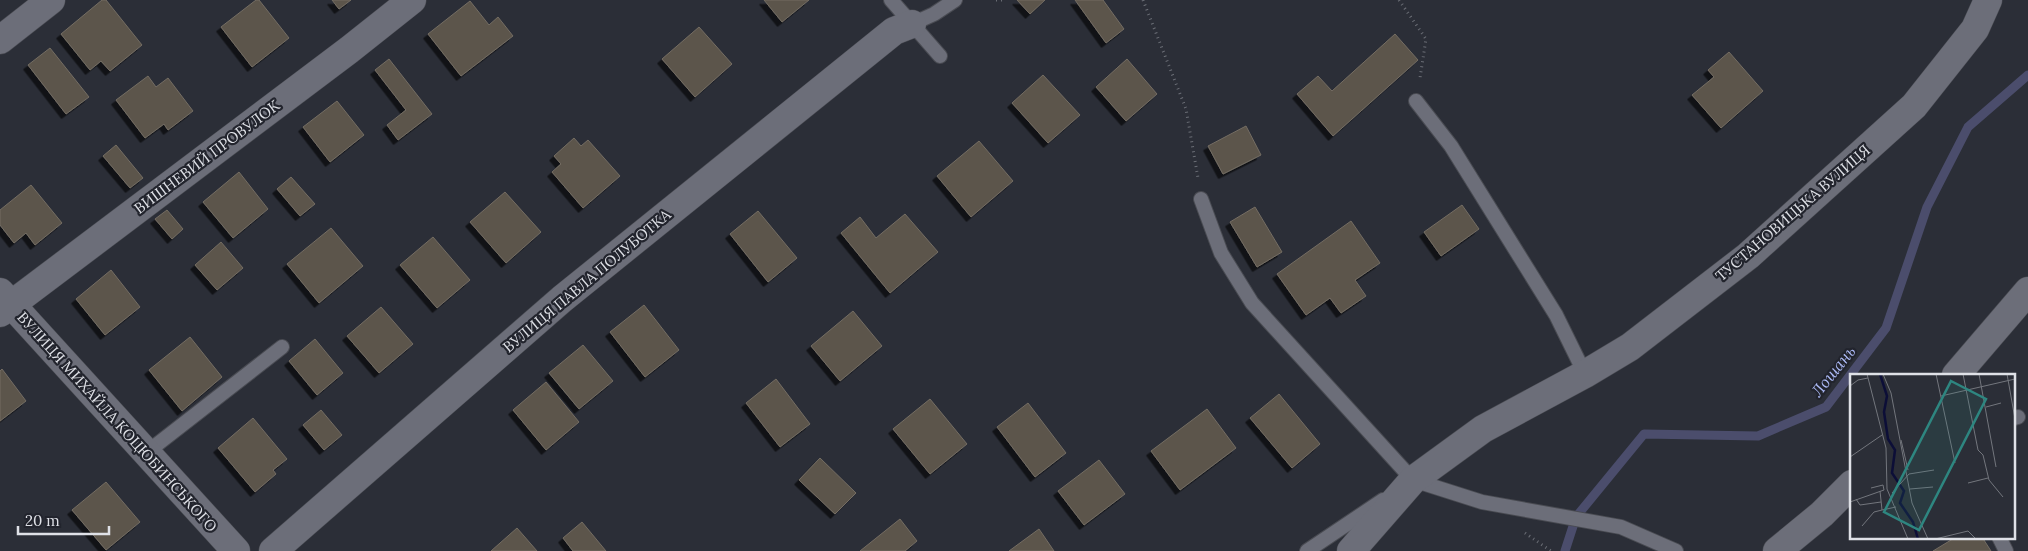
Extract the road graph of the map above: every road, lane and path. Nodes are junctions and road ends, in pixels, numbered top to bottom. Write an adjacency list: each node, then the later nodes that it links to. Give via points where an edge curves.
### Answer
1 (51, 0): 11 (street)
2 (412, 0): 16 (street, ВИШНЕВИЙ ПРОВУЛОК, via 349,50)
3 (891, 0): 10 (lane)
4 (955, 0): 10 (lane)
5 (996, 0): 6 (path)
6 (1003, 0)
7 (1143, 0): 14 (path, via 1186,109)
8 (1399, 0): 13 (path, via 1426,39)
9 (1988, 0): 18 (street, ТУСТАНОВИЦЬКА ВУЛИЦЯ, via 1975,29 1914,106 1748,256 1630,347)
10 (912, 24): 12 (lane); 26 (street, ВУЛИЦЯ ПАВЛА ПОЛУБОТКА, via 894,31 562,300)
11 (0, 40)
12 (940, 56)
13 (1416, 101): 18 (lane, via 1451,146 1556,315)
14 (1202, 198): 21 (lane, via 1221,253 1252,303)
15 (2028, 291): 19 (street)
16 (3, 303): 20 (street, ВУЛИЦЯ МИХАЙЛА КОЦЮБИНСЬКОГО)
17 (282, 347): 20 (lane)
18 (1585, 374): 21 (street, ТУСТАНОВИЦЬКА ВУЛИЦЯ, via 1483,429)
19 (1957, 374)
20 (146, 453): 25 (street, ВУЛИЦЯ МИХАЙЛА КОЦЮБИНСЬКОГО)
21 (1413, 480): 27 (lane); 28 (street, ТУСТАНОВИЦЬКА ВУЛИЦЯ); 30 (lane, via 1482,502 1621,527)
22 (1850, 486): 31 (street, via 1822,514)
23 (2000, 538): 32 (lane)
24 (1541, 546): 29 (path)
25 (236, 551)
26 (273, 551)
27 (1307, 551)
28 (1351, 551)
29 (1551, 551)
30 (1676, 551)
31 (1776, 551)
32 (2006, 551)

